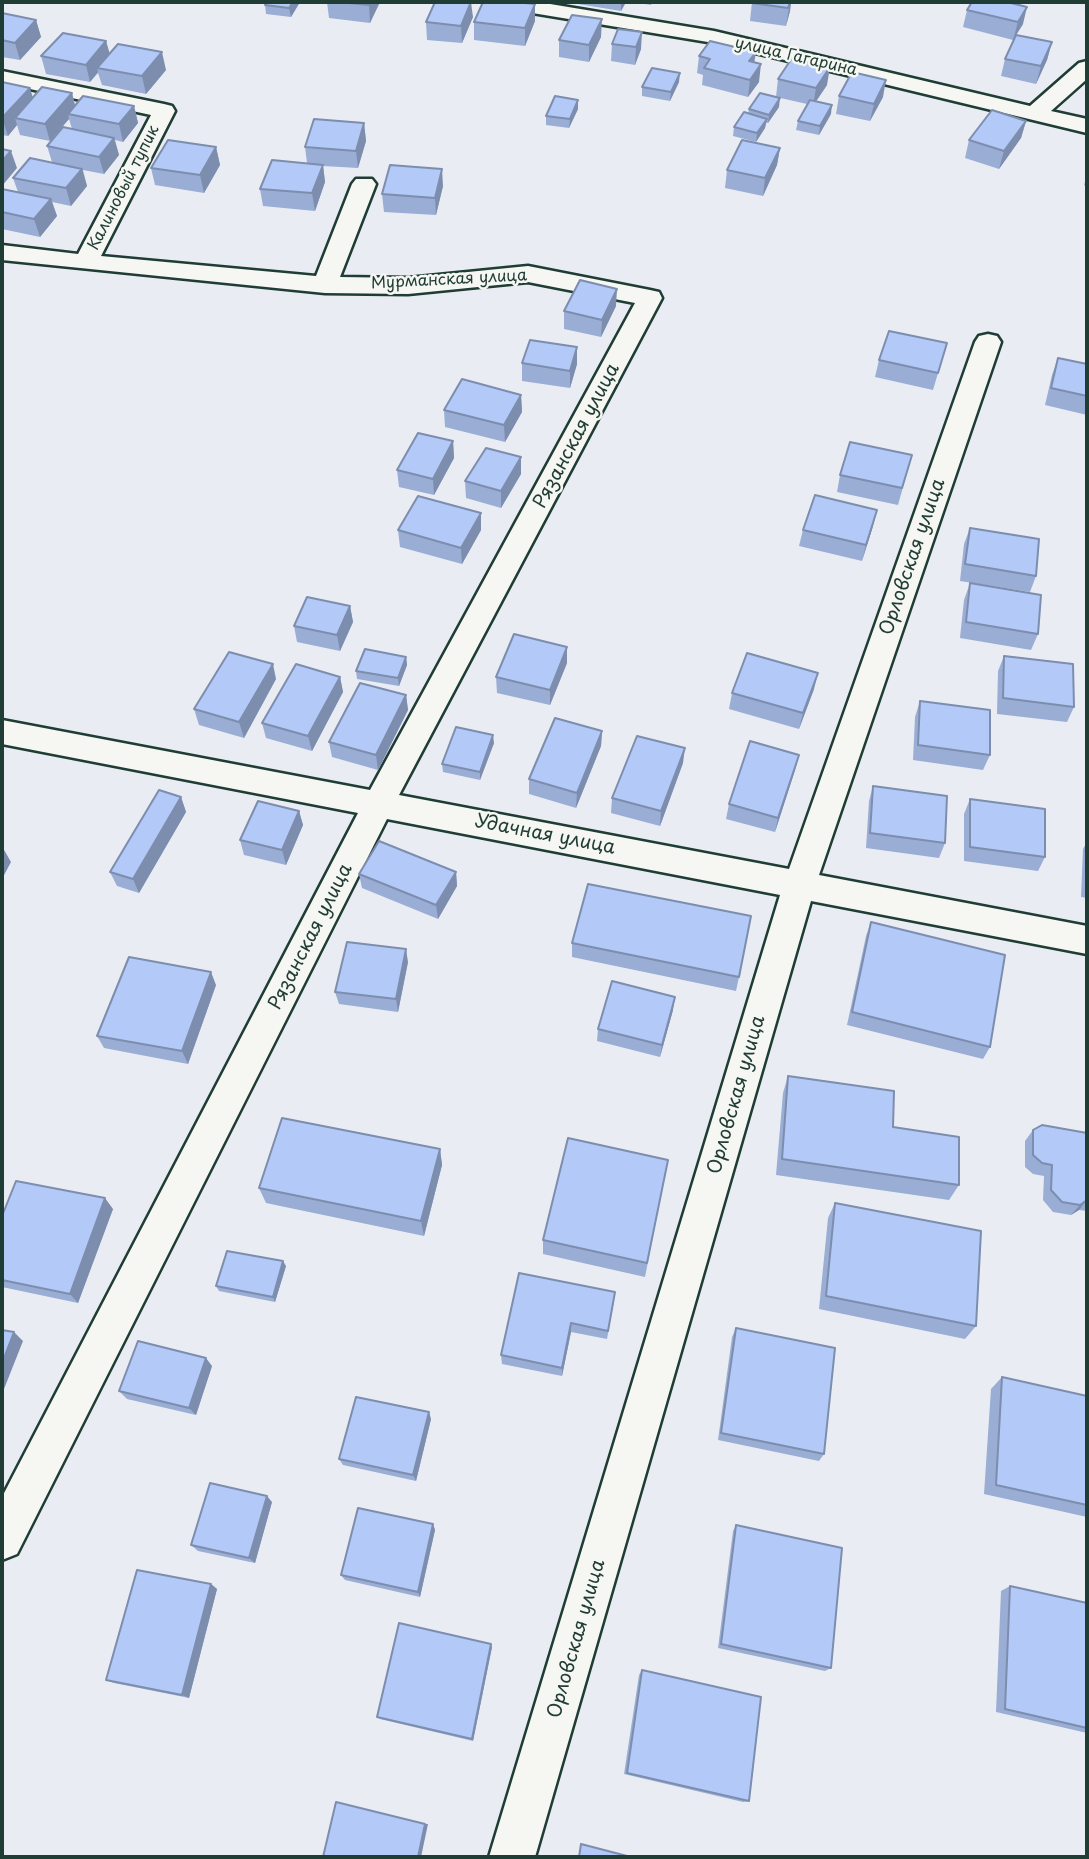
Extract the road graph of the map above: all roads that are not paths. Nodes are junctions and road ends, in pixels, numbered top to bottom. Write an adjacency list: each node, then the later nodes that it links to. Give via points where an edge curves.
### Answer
1 (502, 2): 4 (street, улица Гагарина, via 714,37)
2 (1087, 68): 4 (street)
3 (2, 77): 8 (street, Калиновый тупик, via 164,111)
4 (1034, 114): 5 (street, улица Гагарина)
5 (1087, 126)
6 (365, 184): 9 (street)
7 (2, 253): 8 (street, Калиновый тупик)
8 (86, 262): 9 (street, Мурманская улица)
9 (325, 285): 10 (street, Мурманская улица, via 408,286 528,274 650,298)
10 (629, 339): 13 (street, Рязанская улица)
11 (988, 342): 14 (street, Орловская улица)
12 (2, 732): 13 (street, Удачная улица)
13 (379, 803): 14 (street, Удачная улица); 16 (street, Рязанская улица)
14 (800, 884): 15 (street, Удачная улица); 17 (street, Орловская улица)
15 (1087, 940)
16 (2, 1539)
17 (512, 1857)

